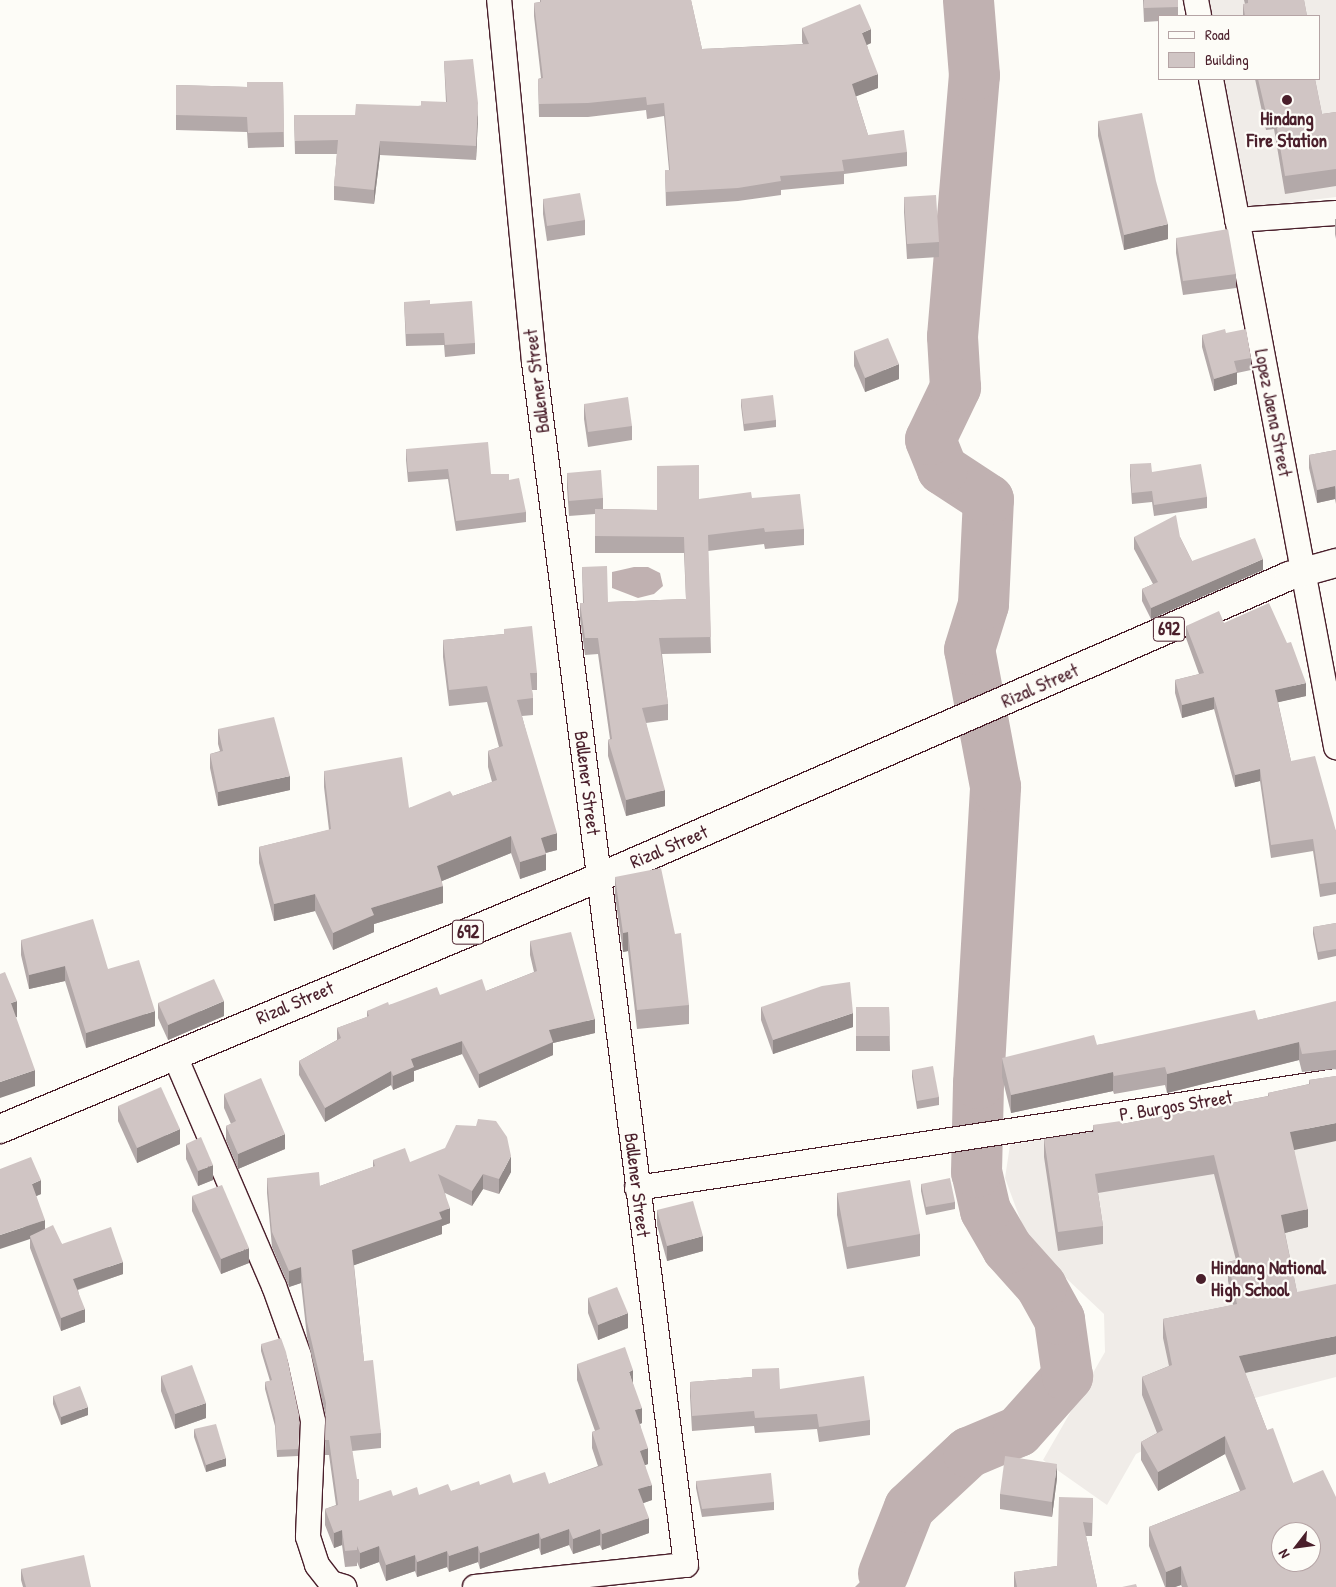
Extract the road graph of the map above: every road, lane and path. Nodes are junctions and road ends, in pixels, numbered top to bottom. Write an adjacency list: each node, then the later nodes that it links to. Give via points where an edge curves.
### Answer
1 (499, 0): 10 (street, Ballener Street, via 534,362)
2 (1196, 0): 3 (street)
3 (1199, 15)
4 (1211, 80): 6 (street, Lopez Jaena Street)
5 (1336, 213): 6 (street)
6 (1237, 220): 8 (street, Lopez Jaena Street)
7 (1336, 564): 8 (main road, Rizal Street / 692)
8 (1302, 571): 9 (street, Lopez Jaena Street); 10 (main road, Rizal Street / 692)
9 (1336, 747)
10 (598, 878): 11 (main road, Rizal Street / 692); 14 (street, Ballener Street)
11 (174, 1054): 13 (main road, Rizal Street / 692); 15 (street, via 274,1286 299,1356 313,1421 308,1537 317,1565 331,1583)
12 (1336, 1081): 14 (street, P. Burgos Street)
13 (0, 1128)
14 (638, 1188): 16 (street, Ballener Street, via 686,1565)
15 (344, 1587)
16 (475, 1587)

